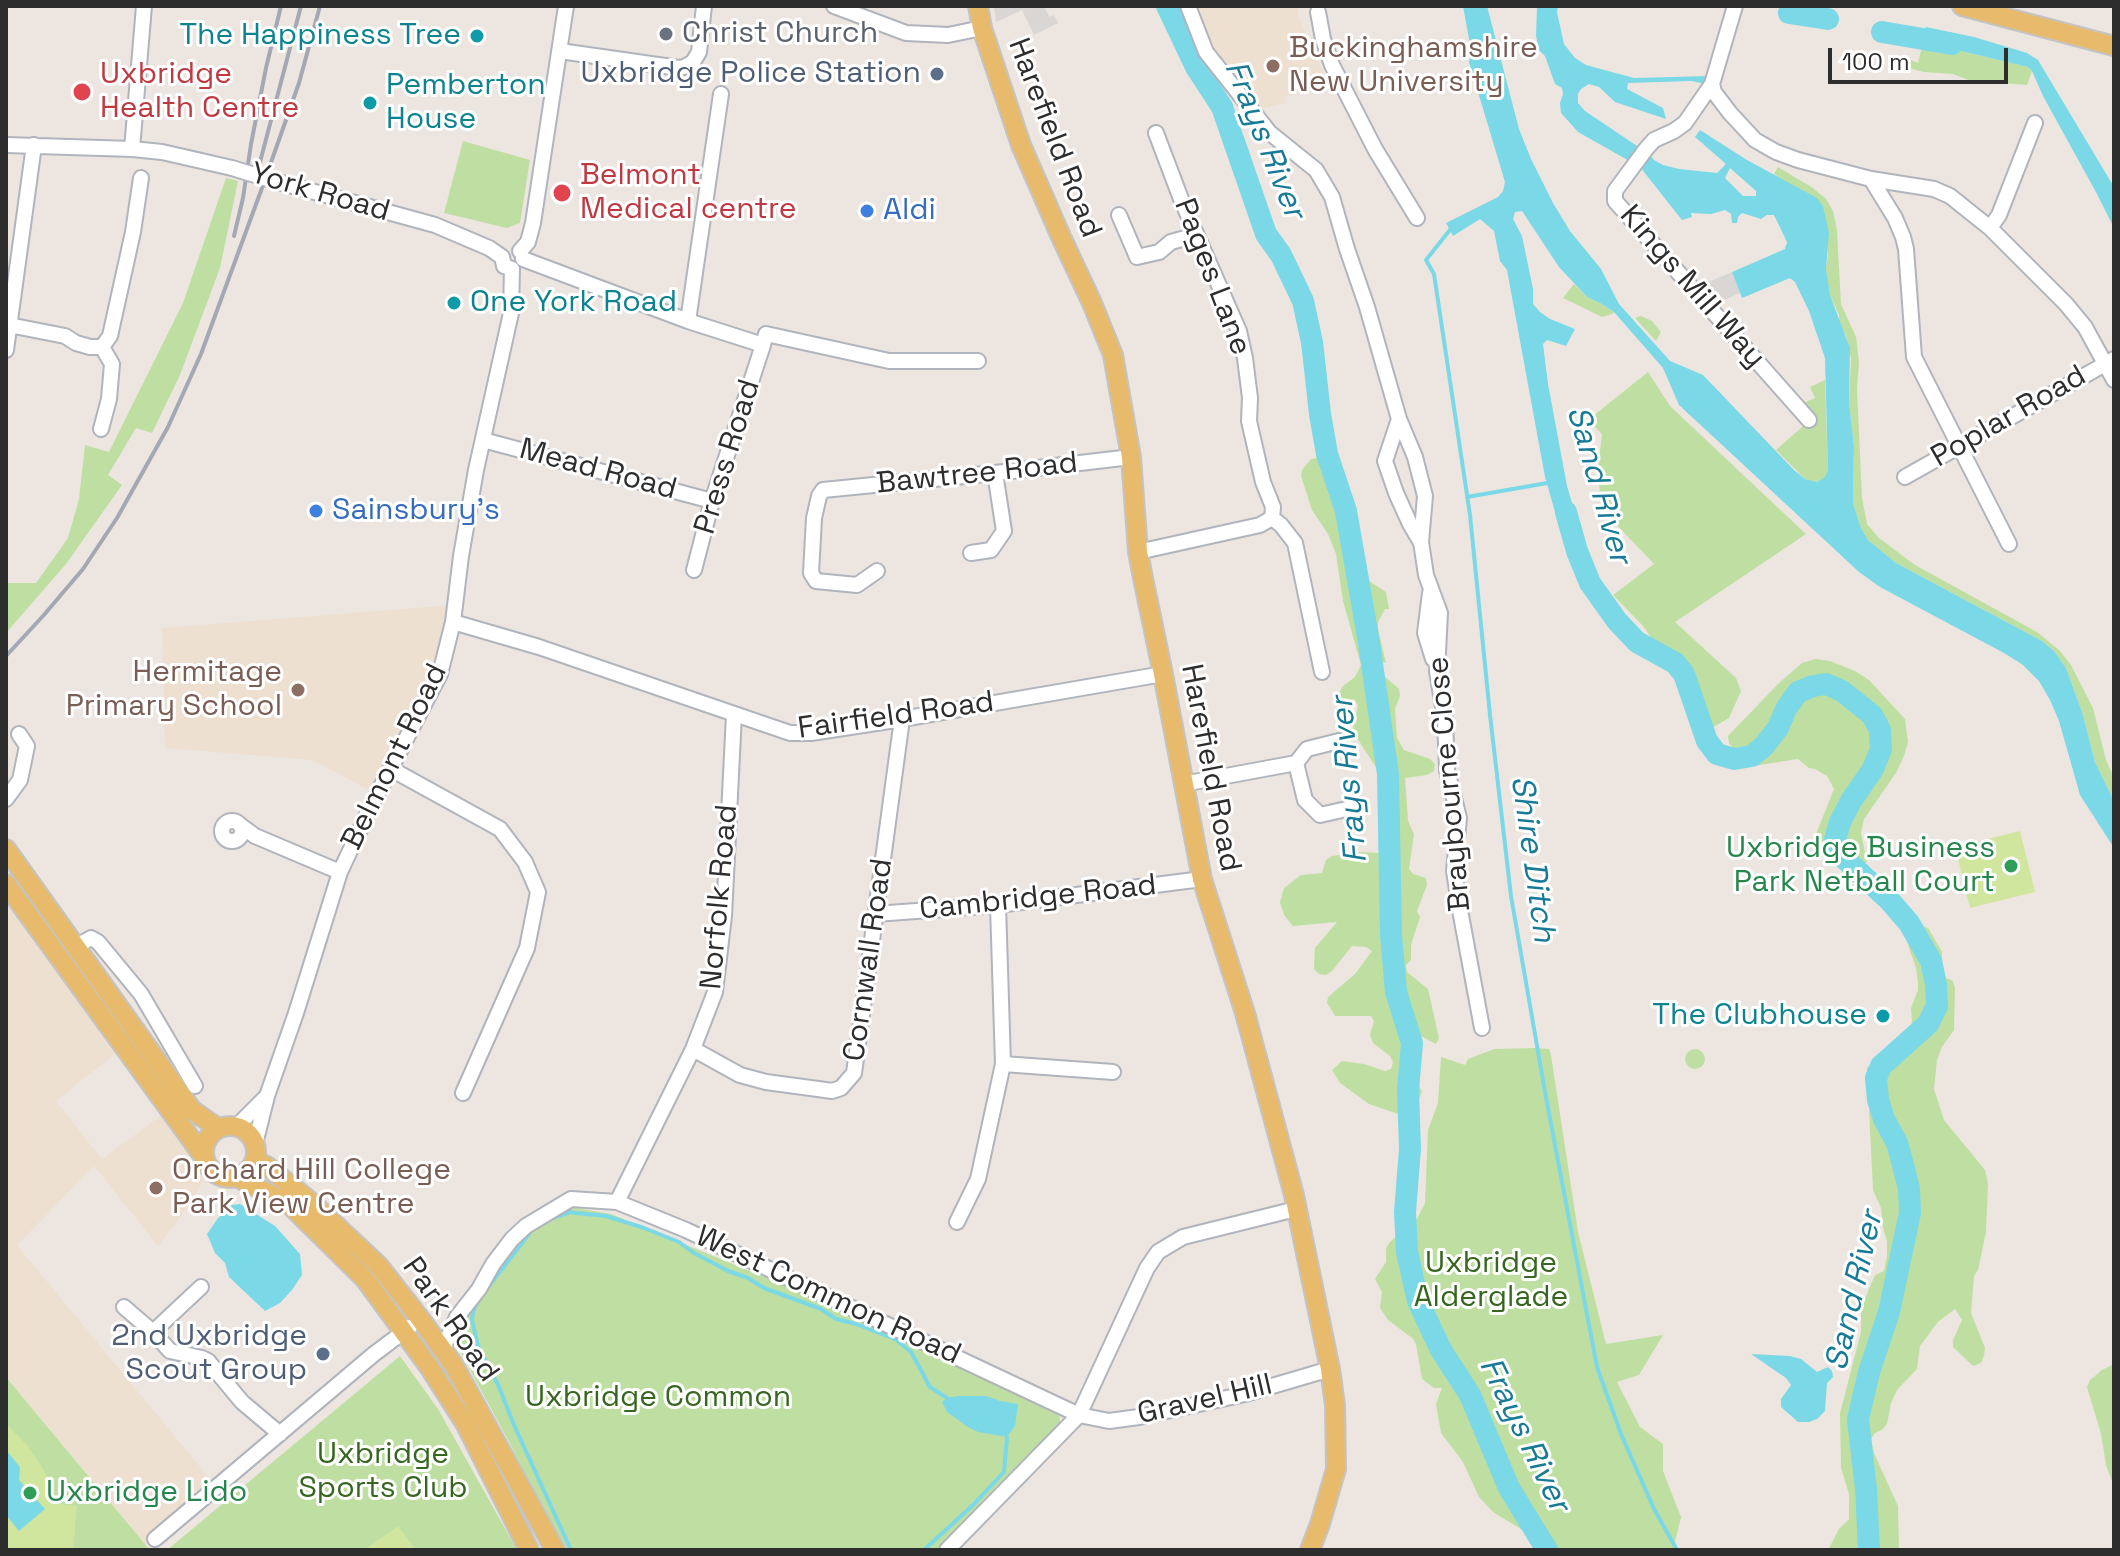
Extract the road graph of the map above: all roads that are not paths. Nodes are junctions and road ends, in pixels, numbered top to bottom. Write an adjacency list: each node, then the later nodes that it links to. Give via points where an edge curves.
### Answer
1 (144, 6): 19 (street)
2 (566, 6): 12 (street, Belmont Road)
3 (704, 6): 12 (street, via 699,52 684,67)
4 (834, 6): 10 (street, via 906,33 948,35)
5 (978, 6): 10 (main road, Harefield Road)
6 (1188, 6): 35 (street, via 1206,52 1270,133 1316,170 1332,197)
7 (1962, 6): 11 (main road)
8 (1317, 8): 23 (street, via 1332,65)
9 (1735, 8): 13 (street, Kings Mill Way)
10 (982, 28): 40 (main road, Harefield Road, via 1021,145 1113,355)
11 (2114, 46)
12 (560, 51): 26 (street, Belmont Road, via 533,223)
13 (1712, 84): 21 (street, via 1755,140 1798,160); 36 (street, Kings Mill Way, via 1685,123 1646,149 1615,191 1615,201)
14 (721, 94): 27 (street)
15 (2035, 123): 24 (street)
16 (1156, 133): 25 (street, Pages Lane)
17 (6, 145): 18 (street, York Road)
18 (34, 145): 19 (street, York Road); 28 (street)
19 (132, 149): 26 (street, York Road, bridge, via 232,168 435,225 502,257 508,248 516,248)
20 (141, 178): 30 (street, via 110,336)
21 (1871, 179): 24 (street, via 1942,192); 39 (street, via 1906,249 1914,357)
22 (1119, 215): 25 (street, via 1137,257)
23 (1417, 218)
24 (1990, 228): 33 (street, via 2071,310)
25 (1196, 235): 44 (street, Pages Lane, via 1239,331 1249,421)
26 (519, 260): 27 (street); 38 (street, Belmont Road)
27 (688, 321): 29 (street)
28 (9, 325): 30 (street); 31 (street)
29 (763, 345): 32 (street, via 766,334 889,361); 43 (street, Press Road)
30 (102, 347): 37 (street, via 112,364)
31 (6, 350)
32 (978, 361)
33 (2109, 361): 34 (street); 39 (street, Poplar Road)
34 (2114, 380)
35 (1399, 419): 45 (street, via 1425,496); 45 (street, via 1385,461)
36 (1809, 420)
37 (101, 429)
38 (483, 440): 43 (street, Mead Road); 51 (street, Belmont Road)
39 (1958, 446): 42 (street, Poplar Road); 46 (street)
40 (1131, 457): 41 (street, Bawtree Road); 47 (main road, Harefield Road)
41 (995, 473): 48 (street, via 1004,531 991,550); 50 (street, Bawtree Road, via 823,490 814,518 811,573 816,581 857,585)
42 (1905, 477)
43 (712, 501): 49 (street, Press Road)
44 (1272, 518): 47 (street); 52 (street, via 1295,543)
45 (1421, 542): 71 (street, Braybourne Close, via 1431,589 1425,633 1437,671 1447,770 1459,818 1454,871)
46 (2009, 544)
47 (1138, 552): 53 (main road, Harefield Road)
48 (971, 553)
49 (694, 570)
50 (877, 571)
51 (453, 622): 54 (street, Fairfield Road); 59 (street, Belmont Road, via 440,674)
52 (1322, 672)
53 (1163, 674): 55 (street, Fairfield Road); 60 (main road, Harefield Road)
54 (734, 714): 55 (street, Fairfield Road, via 790,733); 72 (street, Norfolk Road, via 715,992)
55 (902, 719): 69 (street, Cornwall Road)
56 (19, 734): 61 (street, via 27,746 20,780)
57 (1339, 741): 58 (street, via 1307,749)
58 (1296, 763): 60 (street); 62 (street, via 1305,800 1320,815)
59 (391, 769): 65 (street, Belmont Road); 76 (street, via 500,829 525,862 538,892 527,948)
60 (1183, 784): 66 (main road, Harefield Road)
61 (6, 799)
62 (1351, 808)
63 (255, 836): 63 (street, via 240,825 236,841); 65 (street)
64 (6, 849): 70 (main road)
65 (340, 872): 77 (street, Belmont Road)
66 (1202, 879): 68 (street, Cambridge Road); 84 (main road, Harefield Road, via 1245,1013)
67 (6, 884): 81 (main road)
68 (998, 905): 69 (street, Cambridge Road); 73 (street)
69 (875, 914): 72 (street, Cornwall Road, via 854,1073 841,1088 766,1082 740,1075)
70 (75, 947): 75 (street, via 91,938 98,942 141,994); 79 (main road, via 192,1110)
71 (1482, 1028)
72 (693, 1049): 83 (street, Norfolk Road)
73 (1003, 1064): 74 (street); 85 (street, via 978,1179)
74 (1113, 1072)
75 (195, 1086)
76 (463, 1093)
77 (267, 1096): 78 (street); 80 (street, Belmont Road)
78 (237, 1126): 79 (main road); 80 (main road, via 248,1132)
79 (218, 1128): 81 (main road, via 207,1139)
80 (255, 1152): 82 (main road, via 249,1169); 89 (main road, Park Road, via 379,1266)
81 (204, 1157): 82 (main road, via 213,1172)
82 (236, 1177): 90 (main road, Park Road, via 288,1203 365,1279)
83 (617, 1202): 88 (street, West Common Road, via 571,1199 526,1226); 94 (street, West Common Road)
84 (1296, 1209): 93 (main road, Harefield Road); 94 (street, via 1183,1237 1158,1252)
85 (957, 1222)
86 (201, 1287): 91 (street)
87 (124, 1307): 91 (street)
88 (455, 1322): 89 (street); 92 (street)
89 (423, 1323): 90 (street); 92 (main road, Park Road)
90 (404, 1331): 95 (street); 97 (main road, Park Road, via 465,1423)
91 (153, 1332): 95 (street, via 170,1351 208,1361 242,1402)
92 (443, 1349): 98 (main road, Park Road)
93 (1330, 1369): 94 (street, Gravel Hill, via 1139,1417 1109,1421); 100 (main road, Harefield Road, via 1336,1469)
94 (1079, 1415): 99 (street)
95 (280, 1434): 96 (street)
96 (155, 1539)
97 (529, 1550)
98 (555, 1550)
99 (947, 1550)
100 (1310, 1550)

